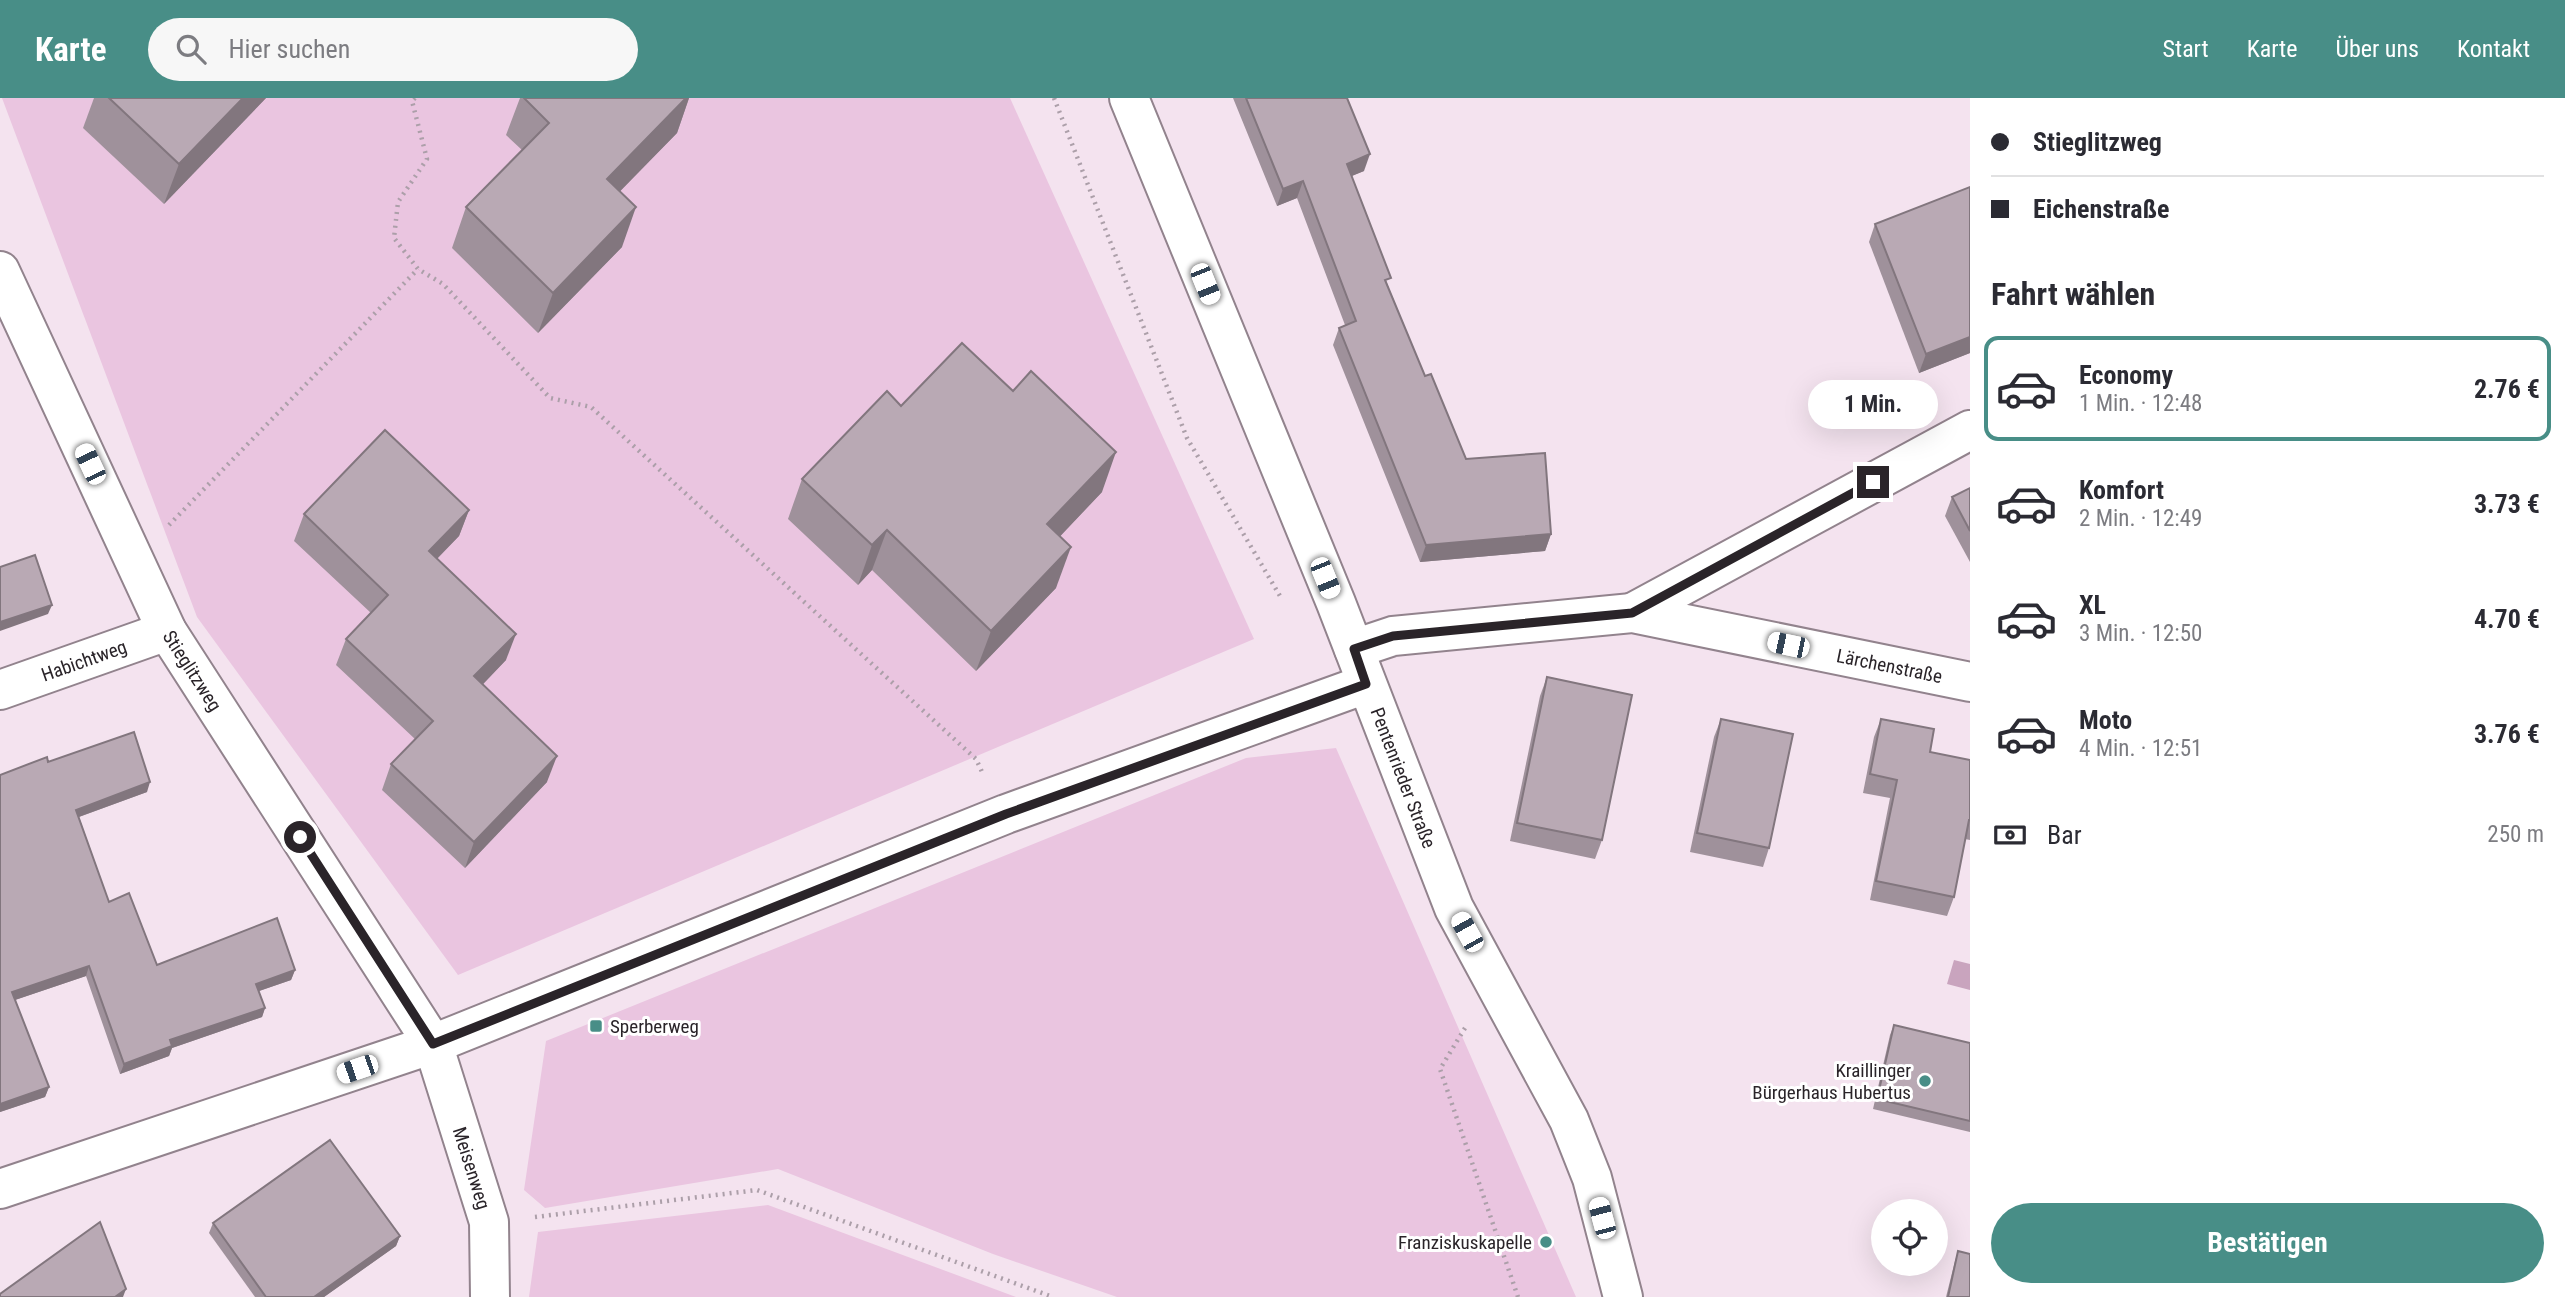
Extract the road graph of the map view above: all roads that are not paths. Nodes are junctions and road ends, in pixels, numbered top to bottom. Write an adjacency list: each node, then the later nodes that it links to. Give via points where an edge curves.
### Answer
1 (1129, 98): 6 (street, Pentenrieder Straße)
2 (0, 271): 5 (street, Stieglitzweg)
3 (1970, 430): 4 (street)
4 (1632, 613): 6 (street, Lärchenstraße, via 1393,636); 7 (street, Lärchenstraße)
5 (167, 631): 8 (street, Habichtweg); 9 (street, Stieglitzweg)
6 (1360, 667): 9 (street); 12 (street, Pentenrieder Straße, via 1454,908 1569,1120 1592,1178)
7 (1970, 682)
8 (0, 690)
9 (433, 1044): 10 (street); 11 (street, Meisenweg, via 489,1222)
10 (0, 1189)
11 (490, 1297)
12 (1623, 1297)

